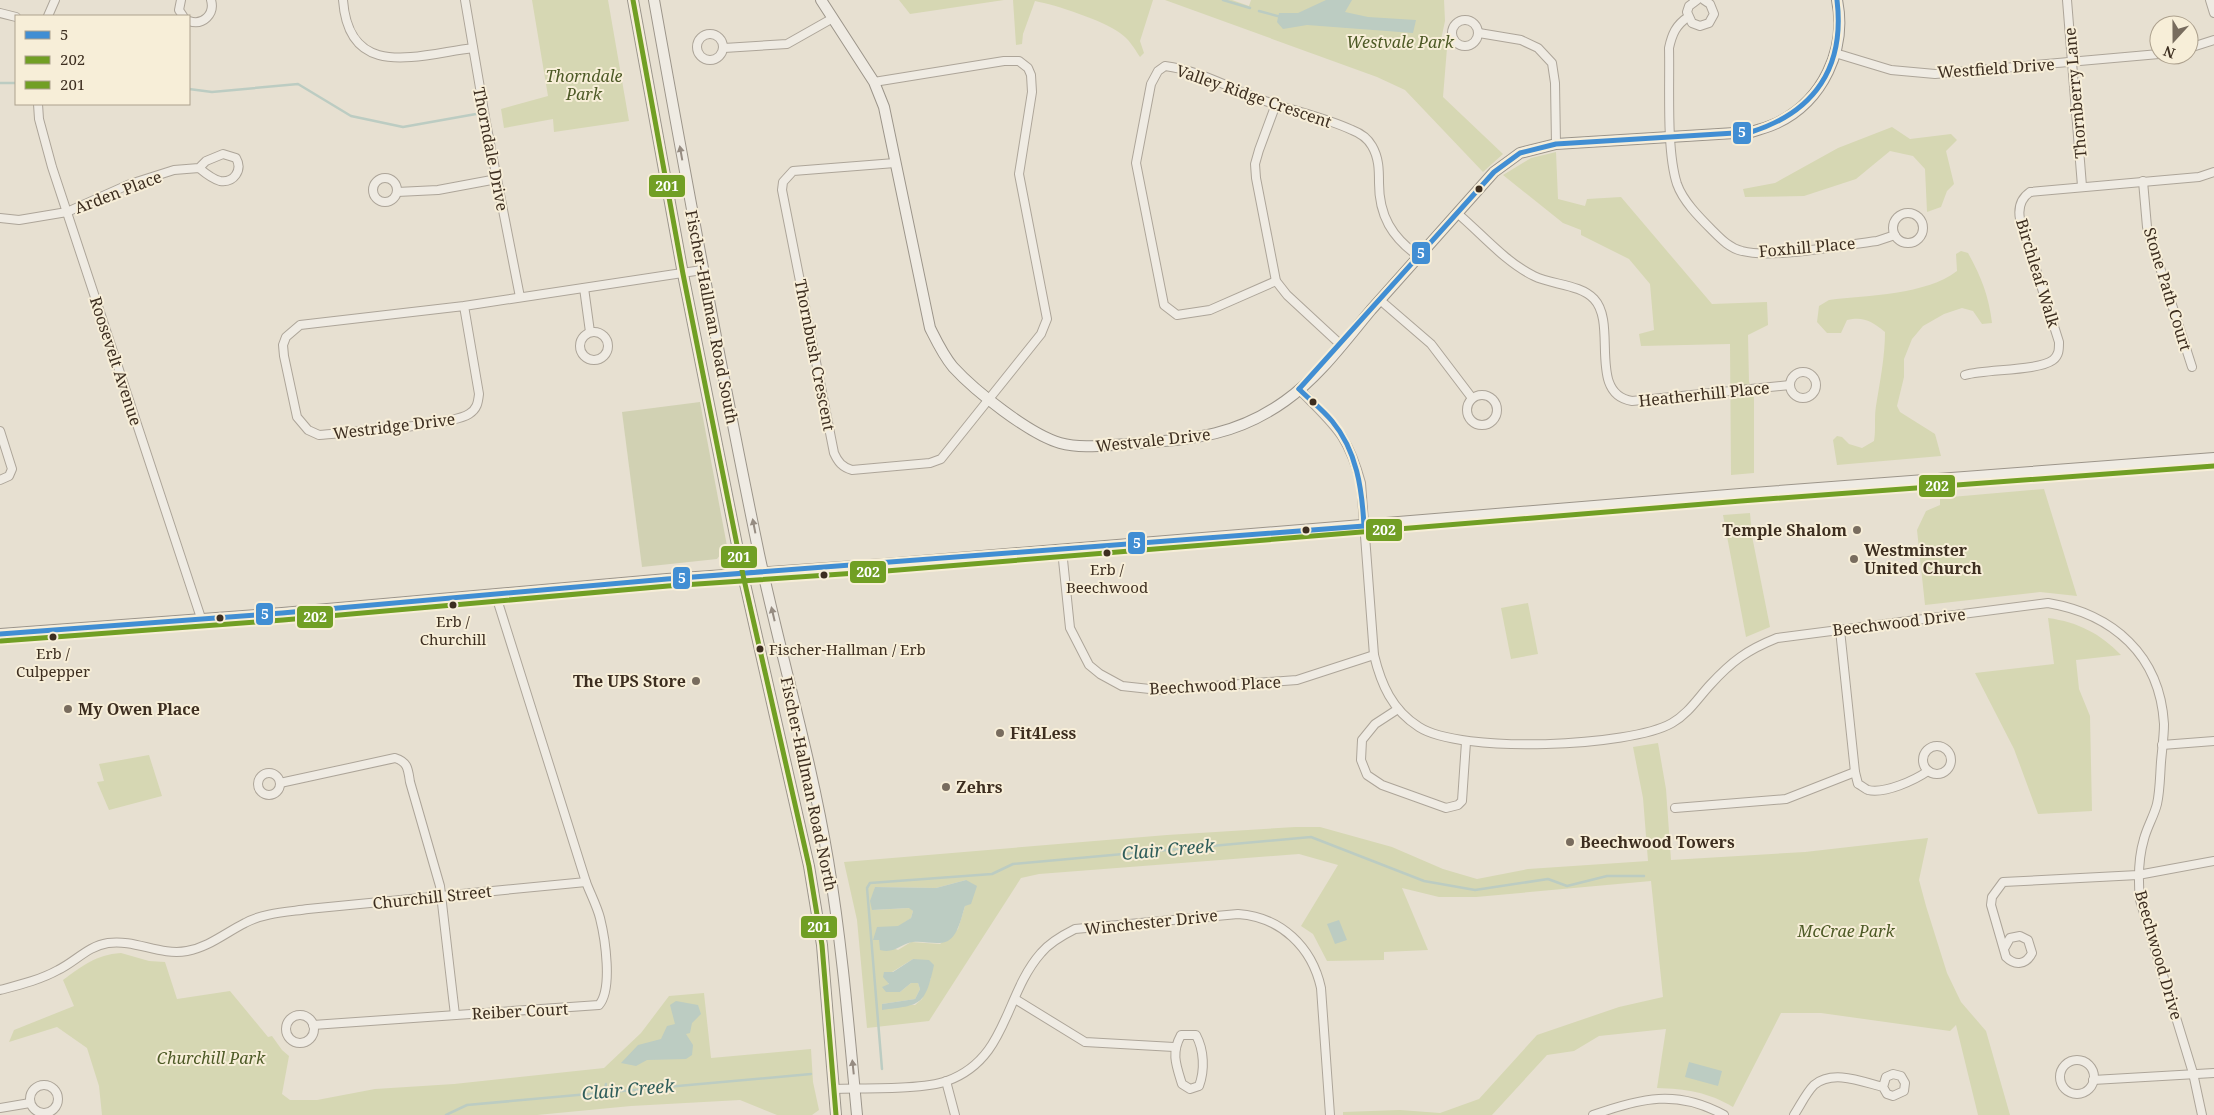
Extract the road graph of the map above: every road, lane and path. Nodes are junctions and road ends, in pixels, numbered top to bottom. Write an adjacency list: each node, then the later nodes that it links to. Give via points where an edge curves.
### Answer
1 (56, 0): 16 (street)
2 (181, 0): 17 (street)
3 (211, 0): 21 (street, via 212,11 208,18 200,22)
4 (344, 0): 25 (street, via 350,31 355,42 366,51 384,57 409,57)
5 (465, 0): 25 (street, Thorndale Drive)
6 (634, 0): 48 (main road, Fischer-Hallman Road South)
7 (654, 0): 47 (main road, Fischer-Hallman Road South, one-way to 7)
8 (821, 0): 20 (main road, Westvale Drive)
9 (1697, 0): 18 (street, Foxhill Place, via 1689,6)
10 (1704, 0): 18 (street, via 1713,9 1709,23 1696,25)
11 (1837, 0): 27 (main road, Westvale Drive, via 1840,14)
12 (2067, 0): 29 (street, Thornberry Lane)
13 (2210, 0): 15 (street)
14 (0, 13): 19 (street)
15 (2214, 13)
16 (48, 15)
17 (182, 15)
18 (1688, 17): 33 (street, Foxhill Place, via 1678,24 1669,48)
19 (15, 18)
20 (833, 18): 26 (street, via 788,44); 30 (main road, Westvale Drive)
21 (190, 21)
22 (1479, 33): 34 (street, via 1520,40 1538,48 1552,63)
23 (2214, 40): 24 (street)
24 (2199, 45)
25 (473, 48): 38 (street, Thorndale Drive)
26 (724, 48)
27 (1835, 53): 29 (street, Westfield Drive, via 1891,70 1935,74); 33 (main road, Westvale Drive, via 1821,85 1808,102 1777,123 1751,132)
28 (2149, 55): 29 (street, Westfield Drive)
29 (2073, 62): 40 (street, Thornberry Lane)
30 (874, 82): 35 (main road, Westvale Drive, via 884,107); 60 (street, via 1014,60 1024,64 1031,75 1032,92 1019,174 1047,319 1041,334)
31 (1276, 104): 46 (street, Valley Ridge Crescent, via 1353,130 1372,145 1377,156 1384,219 1400,242); 49 (street, via 1255,164); 49 (street, Valley Ridge Crescent, via 1182,69 1165,66 1151,84 1136,169 1161,294 1169,311 1185,315 1210,310)
32 (38, 105): 42 (street, Roosevelt Avenue, via 39,119)
33 (1672, 137): 34 (main road, Westvale Drive); 45 (street, Foxhill Place, via 1674,173 1684,198 1727,244 1741,251 1762,253 1823,248 1877,241)
34 (1556, 144): 43 (main road, Westvale Drive, via 1520,153 1494,172)
35 (895, 163): 60 (main road, Westvale Drive, via 930,328 952,365); 60 (street, Thornbush Crescent, via 794,171 783,182 834,453 838,462 852,470 930,463 941,459)
36 (199, 168): 36 (street, Arden Place, via 219,181 233,178 239,164 236,158 223,154 206,161); 42 (street, Arden Place, via 174,170 130,184)
37 (2214, 172): 39 (street, Birchleaf Walk)
38 (497, 180): 41 (street, via 438,190); 51 (street, Thorndale Drive)
39 (2142, 181): 40 (street, Birchleaf Walk); 56 (street, Stone Path Court, via 2147,228)
40 (2082, 186): 57 (street, Birchleaf Walk, via 2030,192 2018,210 2060,342 2059,353 2035,367 1986,370)
41 (397, 192)
42 (67, 212): 44 (street, Arden Place, via 19,220); 70 (street, Roosevelt Avenue)
43 (1457, 213): 46 (main road, Westvale Drive); 58 (street, Heatherhill Place, via 1519,267 1534,276 1583,291 1594,299 1600,309 1608,379 1611,390 1618,397 1632,402)
44 (0, 218)
45 (1895, 235)
46 (1418, 256): 52 (main road, Westvale Drive)
47 (702, 270): 48 (street, Westridge Drive); 67 (main road, Fischer-Hallman Road South, one-way to 47)
48 (683, 274): 50 (street, Westridge Drive); 68 (main road, Fischer-Hallman Road South)
49 (1276, 281): 55 (street)
50 (584, 288): 51 (street, Westridge Drive); 54 (street)
51 (520, 297): 53 (street, Westridge Drive)
52 (1380, 300): 55 (main road, Westvale Drive); 61 (street, via 1431,344)
53 (464, 306): 53 (street, Westridge Drive, via 312,322 290,332 283,345 284,356 294,408 301,424 319,435 449,421 471,413 480,394)
54 (590, 332)
55 (1341, 346): 59 (main road, Westvale Drive)
56 (2192, 367)
57 (1965, 375)
58 (1790, 385)
59 (1299, 389): 60 (main road, Westvale Drive, via 1246,424 1216,434 1087,447 1061,443 1039,434); 65 (street, Beechwood Drive, via 1333,422 1350,450 1361,483)
60 (990, 398)
61 (1472, 398): 61 (street, via 1467,410 1471,420 1484,425 1492,421 1497,408 1494,400 1484,395)
62 (0, 431): 64 (street, via 12,469 9,476)
63 (2214, 458): 65 (main road)
64 (0, 480)
65 (1364, 526): 66 (main road); 73 (street, Beechwood Drive)
66 (1062, 550): 67 (main road); 73 (street, Beechwood Place, via 1070,628 1089,665 1122,686 1159,690 1297,680)
67 (763, 573): 68 (main road); 97 (main road, Fischer-Hallman Road North, one-way to 67, via 828,858)
68 (742, 575): 69 (main road); 98 (main road, Fischer-Hallman Road North, via 810,866 822,945)
69 (496, 596): 70 (main road); 84 (street)
70 (201, 618): 72 (main road)
71 (1840, 630): 76 (street, Beechwood Drive, via 1777,638 1746,651 1690,708 1656,731 1634,736 1503,745); 77 (street, Beechwood Drive, via 2020,606 2048,604 2073,608 2126,636 2146,665 2159,696 2164,724); 79 (street)
72 (0, 634)
73 (1374, 655): 74 (street, Beechwood Drive, via 1380,678)
74 (1398, 709): 76 (street, Beechwood Drive, via 1419,727 1448,739); 76 (street, via 1374,724 1362,740 1361,760 1367,775 1382,785 1446,808 1458,805 1462,801)
75 (2214, 741): 77 (street)
76 (1466, 742)
77 (2162, 745): 83 (street, Beechwood Drive, via 2157,803 2144,840)
78 (1928, 771): 79 (street, via 1914,782 1868,790 1858,784)
79 (1854, 772): 81 (street, via 1786,799)
80 (280, 783): 85 (street, via 395,758 402,760 408,767)
81 (1675, 808)
82 (2214, 861): 83 (street)
83 (2138, 875): 86 (street, via 2003,882 1992,897 1991,905); 92 (street, Beechwood Drive, via 2140,900)
84 (586, 882): 85 (street, Churchill Street); 89 (street, Reiber Court, via 600,916 604,946 607,991 599,1005)
85 (442, 896): 87 (street, Churchill Street, via 264,916 246,922 204,947 186,952 167,952 133,943 108,943 82,954 50,974); 89 (street)
86 (2005, 947)
87 (0, 990)
88 (1015, 999): 91 (street, via 1085,1042); 95 (street, Winchester Drive, via 993,1046 981,1061); 104 (street, Winchester Drive, via 1041,952 1075,929 1238,914 1277,923 1292,934 1317,970)
89 (455, 1015): 90 (street, Reiber Court)
90 (313, 1025)
91 (1174, 1047): 91 (street, via 1182,1084 1190,1089 1199,1086 1203,1075 1200,1043 1196,1035 1181,1035)
92 (2193, 1073): 93 (street); 94 (street); 108 (street, Beechwood Drive)
93 (2214, 1073)
94 (2093, 1080): 94 (street, via 2091,1069 2078,1060 2065,1065 2060,1076 2063,1087 2073,1094 2088,1090)
95 (946, 1081): 97 (street, Winchester Drive); 103 (street)
96 (1883, 1087): 107 (street, via 1848,1078 1828,1078 1814,1085)
97 (855, 1088): 98 (street, Winchester Drive); 102 (main road, Fischer-Hallman Road North)
98 (834, 1089): 101 (main road, Fischer-Hallman Road North)
99 (30, 1103): 100 (street)
100 (0, 1108)
101 (836, 1115)
102 (858, 1115)
103 (955, 1115)
104 (1330, 1115)
105 (1593, 1115): 106 (street, via 1623,1104 1656,1098 1695,1102)
106 (1724, 1115)
107 (1794, 1115)
108 (2202, 1115)

